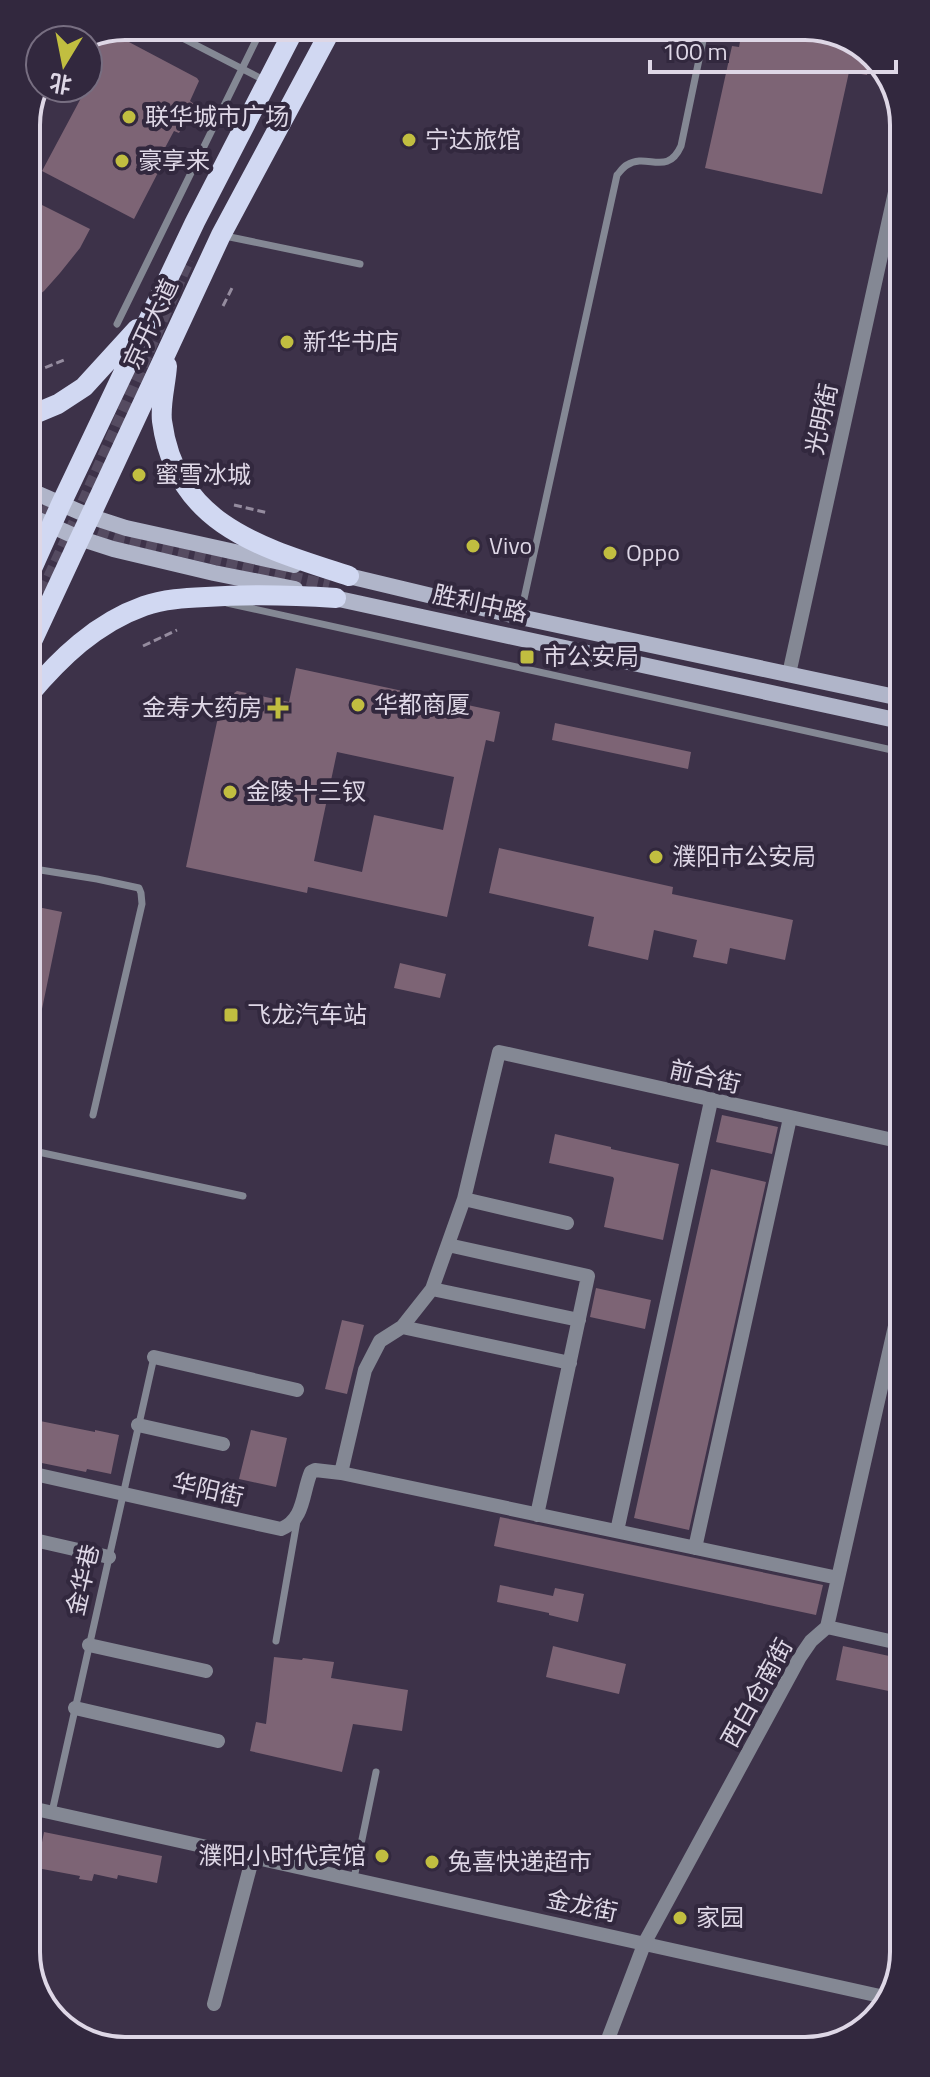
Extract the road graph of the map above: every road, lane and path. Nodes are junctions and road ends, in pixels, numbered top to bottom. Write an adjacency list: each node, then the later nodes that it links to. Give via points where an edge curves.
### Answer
1 (186, 40): 6 (lane)
2 (256, 40): 6 (lane)
3 (288, 40): 7 (main road, 京开大道)
4 (325, 40): 9 (main road, 京开大道)
5 (703, 40): 31 (lane, via 676,156 664,163 635,162 617,175)
6 (241, 68): 7 (lane); 14 (lane)
7 (266, 81): 13 (main road, 京开大道)
8 (890, 215): 35 (street, 光明街)
9 (221, 235): 10 (lane); 15 (main road, 京开大道)
10 (360, 264)
11 (233, 286): 12 (path)
12 (223, 306)
13 (153, 311): 18 (main road, via 84,387); 20 (main road, 京开大道)
14 (117, 324)
15 (169, 349): 23 (main road, 京开大道); 28 (main road, via 161,418 167,446 190,494 212,517 245,538)
16 (64, 360): 17 (path)
17 (40, 370)
18 (40, 412)
19 (40, 495): 20 (main road, 胜利中路)
20 (61, 504): 23 (main road, 胜利中路); 25 (main road, 京开大道)
21 (234, 505): 22 (path)
22 (268, 513)
23 (89, 516): 26 (main road, 京开大道); 28 (main road, 胜利中路)
24 (40, 521): 25 (main road, 胜利中路)
25 (51, 526): 26 (main road, 胜利中路); 27 (main road, 京开大道)
26 (79, 538): 30 (main road, 胜利中路); 32 (main road, 京开大道)
27 (40, 551)
28 (349, 576): 31 (main road, 胜利中路)
29 (202, 597): 30 (main road); 36 (main road, via 145,605 114,619 85,638); 39 (lane)
30 (336, 598): 38 (main road, 胜利中路)
31 (520, 617): 35 (main road, 胜利中路)
32 (40, 624)
33 (177, 630): 34 (path)
34 (143, 646)
35 (789, 674): 37 (main road, 胜利中路)
36 (40, 682)
37 (890, 696)
38 (890, 719)
39 (890, 750)
40 (40, 870): 42 (lane, via 139,888 141,893)
41 (711, 1101): 43 (street, 前合街); 47 (street, 前合街, via 499,1052); 64 (street)
42 (93, 1115)
43 (790, 1118): 44 (street, 前合街); 66 (street)
44 (890, 1139)
45 (40, 1152): 46 (lane)
46 (243, 1196)
47 (464, 1199): 48 (street); 49 (street)
48 (567, 1223)
49 (448, 1245): 50 (street); 51 (street, via 588,1276)
50 (432, 1289): 51 (street); 52 (street)
51 (579, 1320): 54 (street)
52 (402, 1327): 54 (street); 59 (street, via 380,1341 365,1370)
53 (154, 1357): 56 (street); 57 (lane, 金华巷)
54 (570, 1363): 62 (street)
55 (890, 1367): 68 (street, 西白仓南街)
56 (297, 1390)
57 (138, 1425): 58 (street); 61 (lane, 金华巷)
58 (223, 1444)
59 (341, 1473): 62 (street); 63 (street, via 311,1472)
60 (40, 1475): 61 (street, 华阳街)
61 (123, 1493): 63 (street, 华阳街, via 281,1529); 67 (lane, 金华巷)
62 (537, 1515): 64 (street)
63 (298, 1516): 70 (lane)
64 (617, 1531): 66 (street)
65 (40, 1541): 67 (street)
66 (695, 1548): 68 (street)
67 (109, 1557): 72 (lane, 金华巷)
68 (838, 1578): 69 (street, 西白仓南街)
69 (827, 1627): 71 (street); 81 (street, 西白仓南街, via 800,1657)
70 (276, 1641)
71 (890, 1641)
72 (89, 1645): 73 (street); 74 (lane, 金华巷)
73 (206, 1671)
74 (75, 1708): 75 (street); 78 (lane, 金华巷)
75 (218, 1741)
76 (376, 1772): 80 (lane)
77 (40, 1810): 78 (street, 金龙街)
78 (52, 1812): 79 (street, 金龙街)
79 (253, 1856): 80 (street, 金龙街); 83 (street)
80 (354, 1878): 81 (street, 金龙街)
81 (645, 1942): 82 (street, 金龙街); 84 (street, 西白仓南街)
82 (878, 1995)
83 (214, 2004)
84 (609, 2037)

